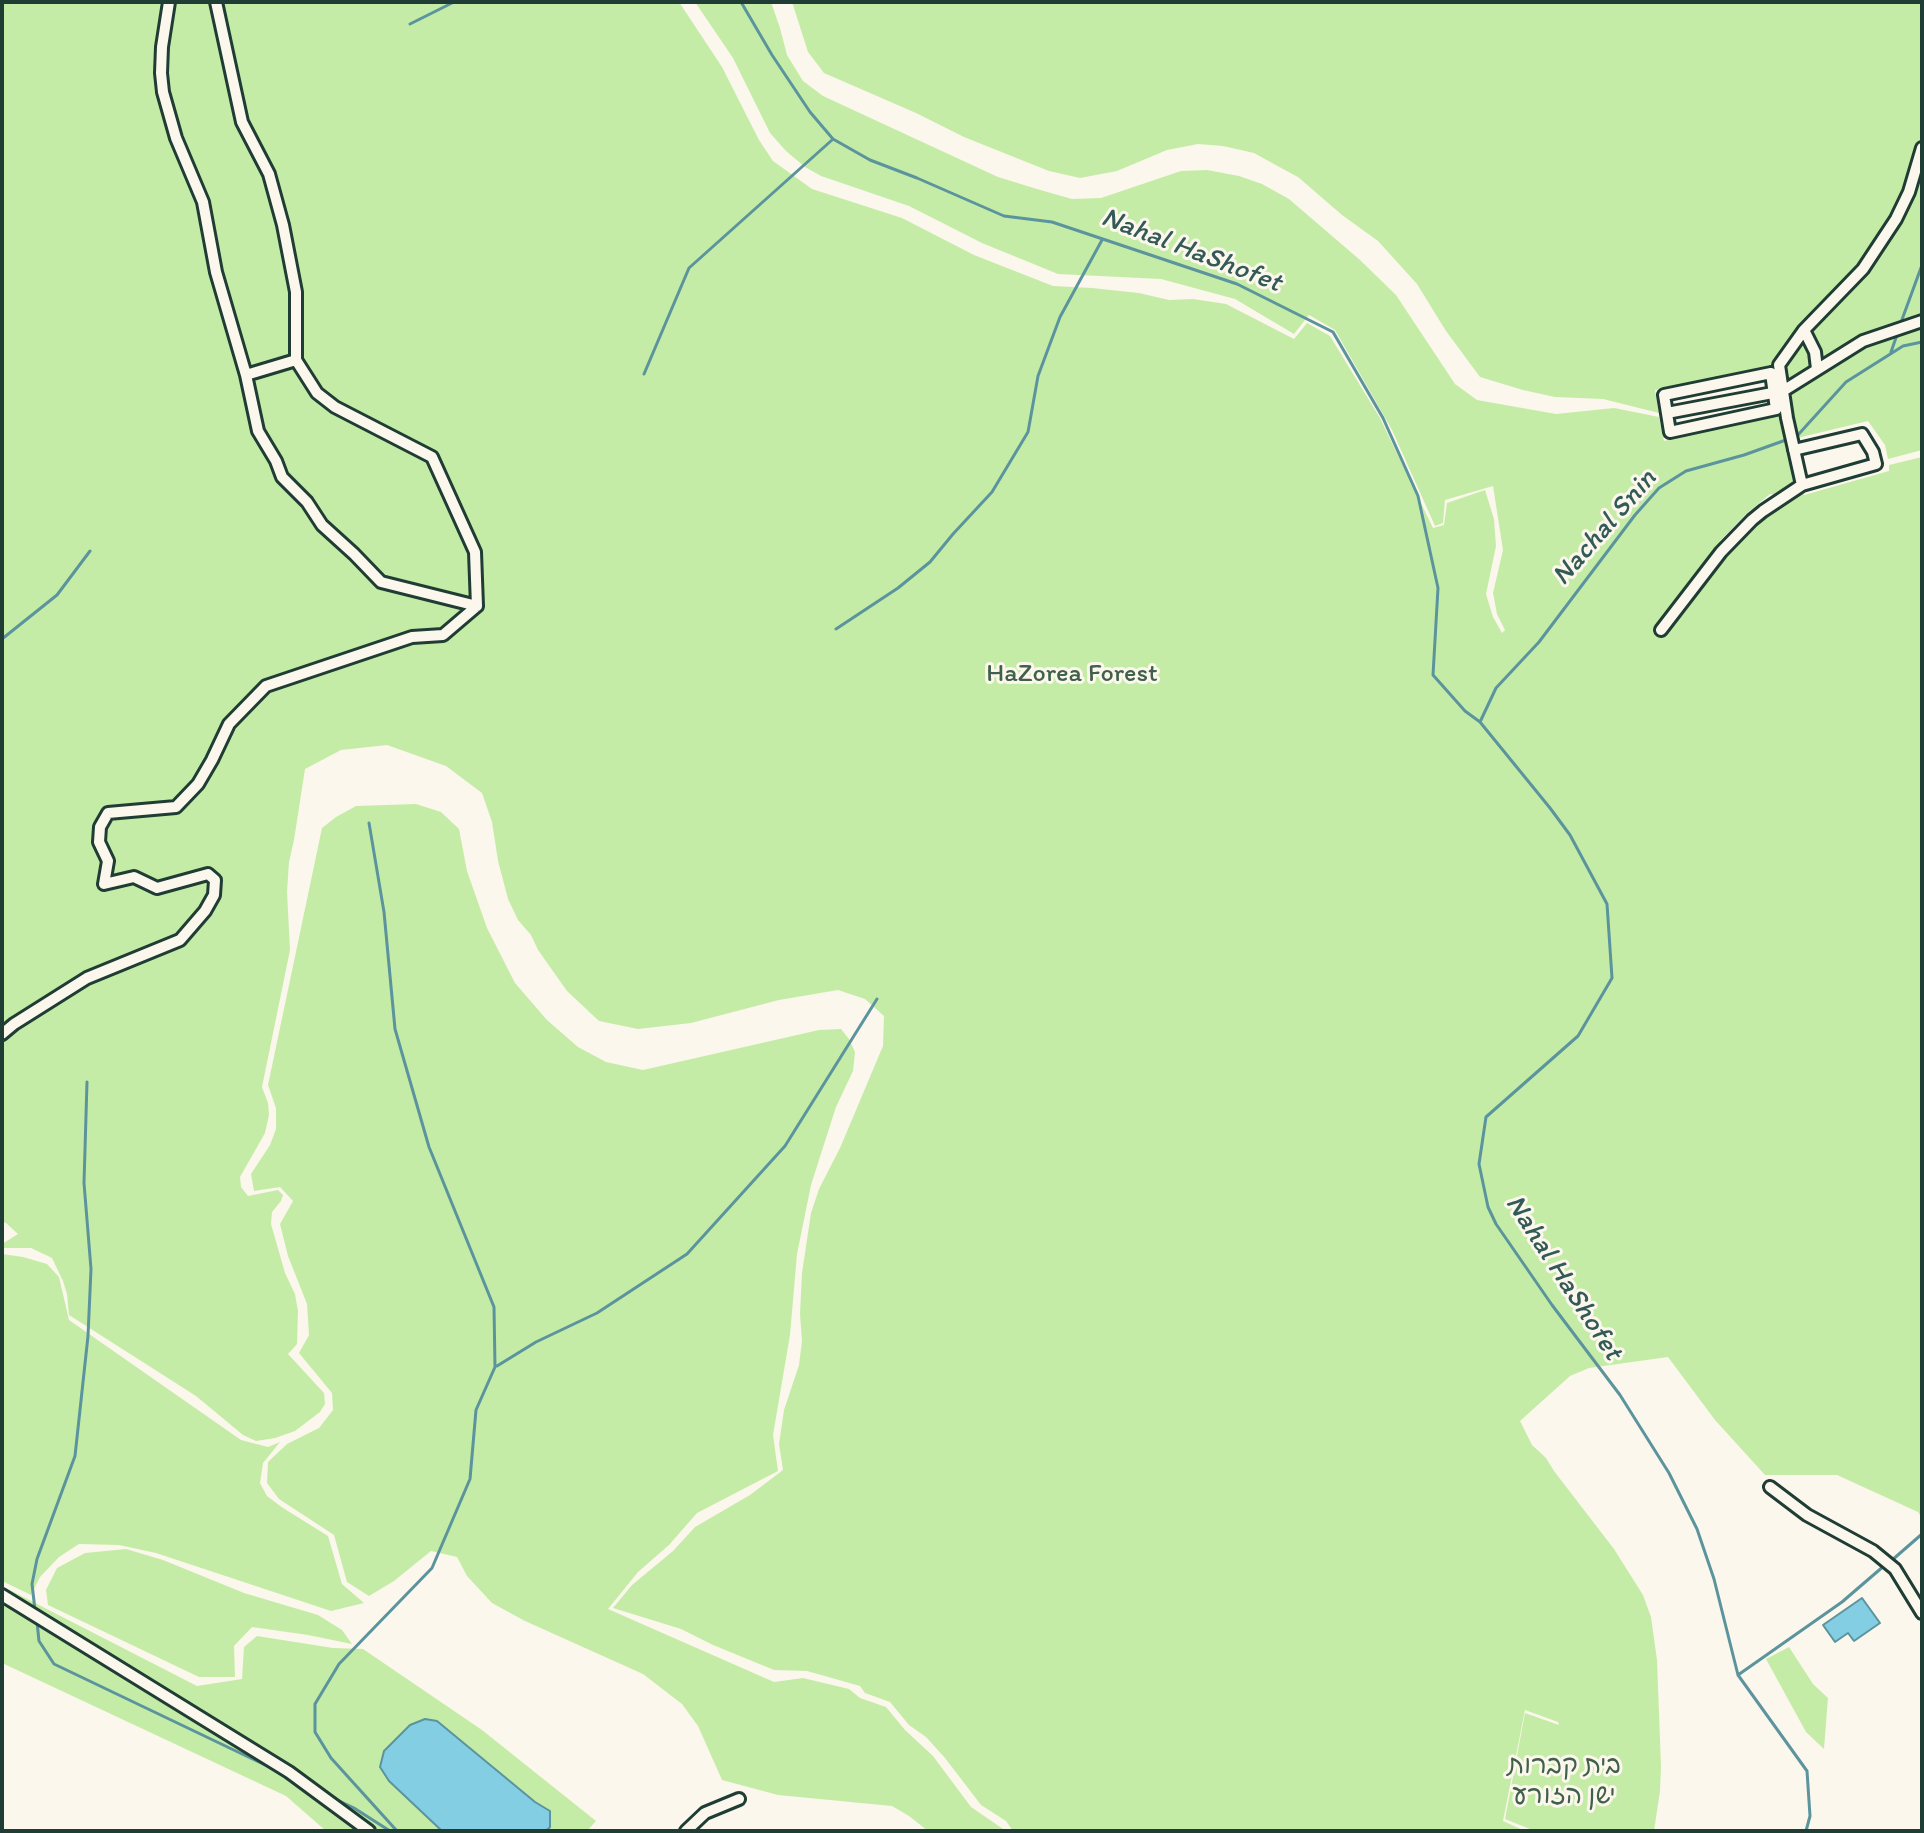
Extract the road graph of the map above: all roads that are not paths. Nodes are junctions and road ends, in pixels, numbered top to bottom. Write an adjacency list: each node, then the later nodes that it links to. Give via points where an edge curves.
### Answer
1 (169, 2): 8 (street, via 163,92 203,202 216,272)
2 (216, 2): 6 (street, via 242,122 269,174 283,225 296,292)
3 (1922, 148): 5 (street, via 1896,219 1863,269)
4 (1922, 321): 7 (street, via 1863,341)
5 (1804, 330): 7 (street); 9 (street, via 1779,365)
6 (296, 360): 8 (street); 13 (street, via 317,393 335,407 432,457 475,552)
7 (1817, 369): 9 (street)
8 (246, 375): 13 (street, via 258,431 282,477 322,525 381,582)
9 (1778, 391): 10 (street); 10 (street, via 1776,409 1670,432); 10 (street, via 1771,373 1664,395); 11 (street)
10 (1667, 413)
11 (1792, 442): 12 (street); 12 (street, via 1862,434 1876,464)
12 (1802, 485): 14 (street, via 1744,528)
13 (477, 606): 15 (street, via 443,635 412,637 266,686 229,724 198,784 176,807 108,813 99,842 108,861 104,884 134,877 157,888 208,874 215,880 214,895 180,940 87,978)
14 (1661, 630)
15 (2, 1034)
16 (1770, 1487): 18 (street, via 1895,1569)
17 (2, 1595): 20 (street, via 289,1772)
18 (1922, 1613)
19 (739, 1799): 21 (street, via 705,1813)
20 (369, 1831)
21 (686, 1831)

